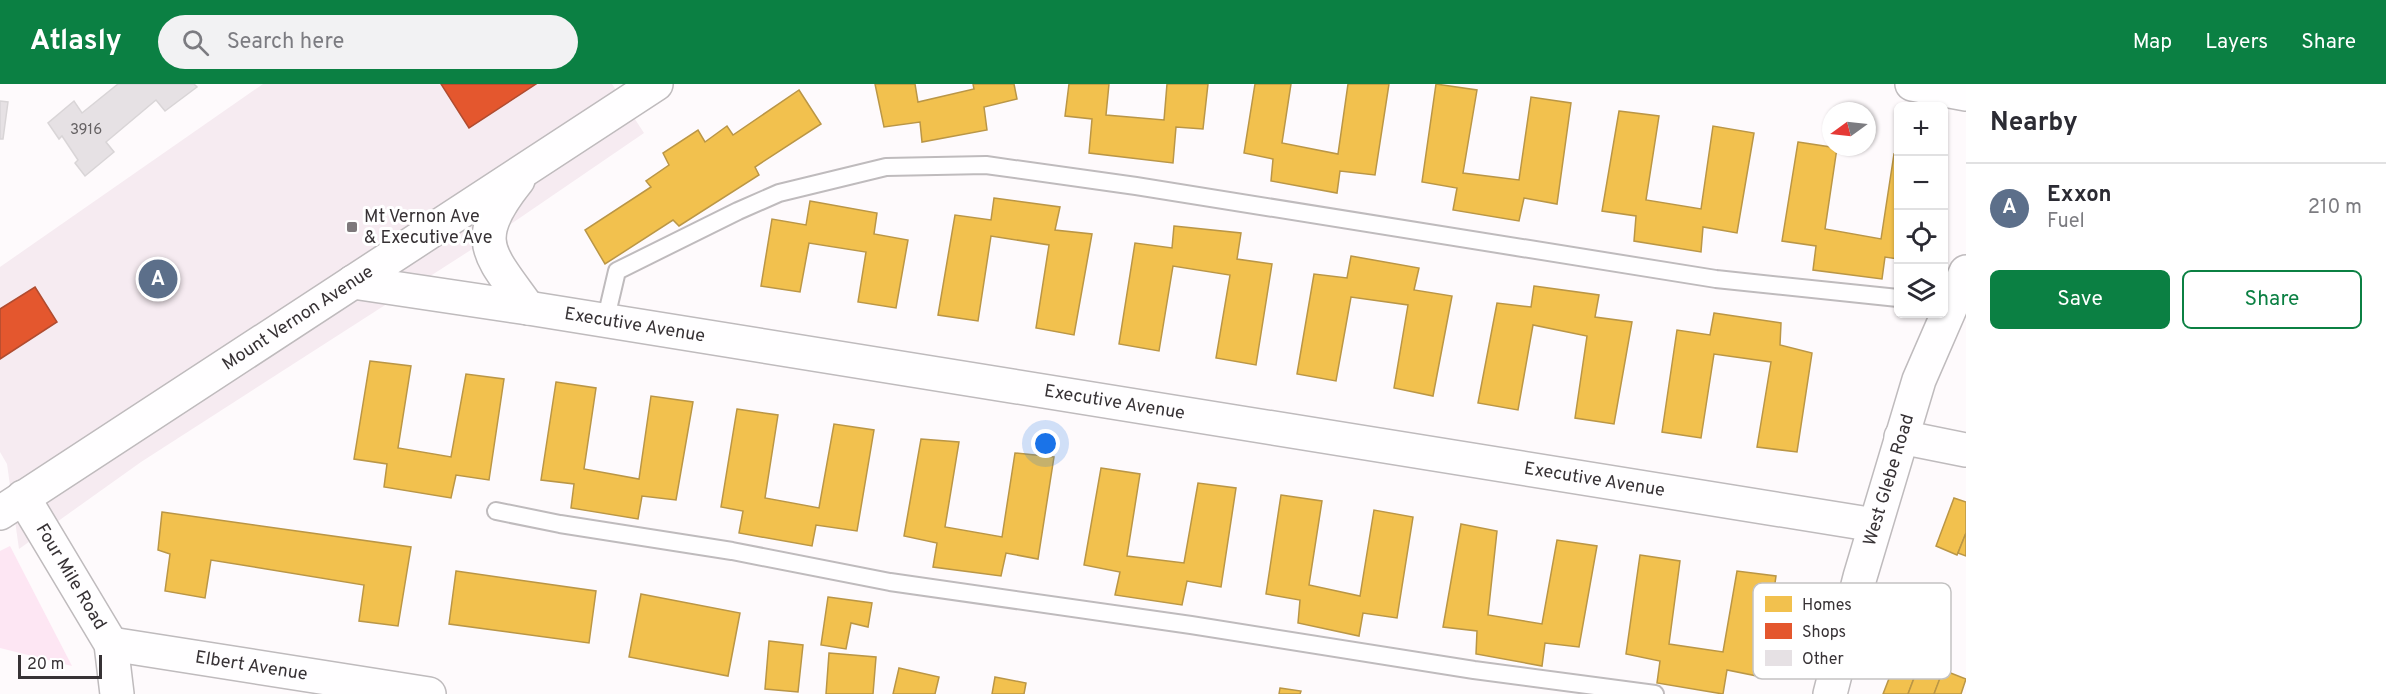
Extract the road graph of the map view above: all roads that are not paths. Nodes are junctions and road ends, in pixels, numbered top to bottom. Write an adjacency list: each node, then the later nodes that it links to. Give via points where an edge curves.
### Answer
1 (1912, 84): 3 (street)
2 (647, 87): 4 (street, Mount Vernon Avenue)
3 (1966, 94)
4 (535, 162): 6 (street, Mount Vernon Avenue); 9 (street, via 496,209 489,232 495,264)
5 (1966, 273): 8 (street, West Glebe Road)
6 (353, 282): 9 (street, Executive Avenue); 14 (street, Mount Vernon Avenue)
7 (1894, 297): 11 (lane, via 1716,279 998,166 886,167 779,193 617,271)
8 (1948, 304)
9 (528, 308): 11 (street, Executive Avenue)
10 (1943, 318): 12 (street, West Glebe Road)
11 (605, 322): 16 (street, Executive Avenue)
12 (1901, 437): 13 (street); 16 (street, West Glebe Road)
13 (1966, 450)
14 (12, 505): 18 (street, Four Mile Road)
15 (496, 511): 22 (lane, via 890,582)
16 (1875, 525): 17 (street, West Glebe Road)
17 (1860, 583)
18 (111, 644): 20 (street, Four Mile Road); 21 (street, Elbert Avenue)
19 (1834, 679): 23 (street, West Glebe Road)
20 (117, 694)
21 (429, 694)
22 (1655, 694)
23 (1830, 694)

